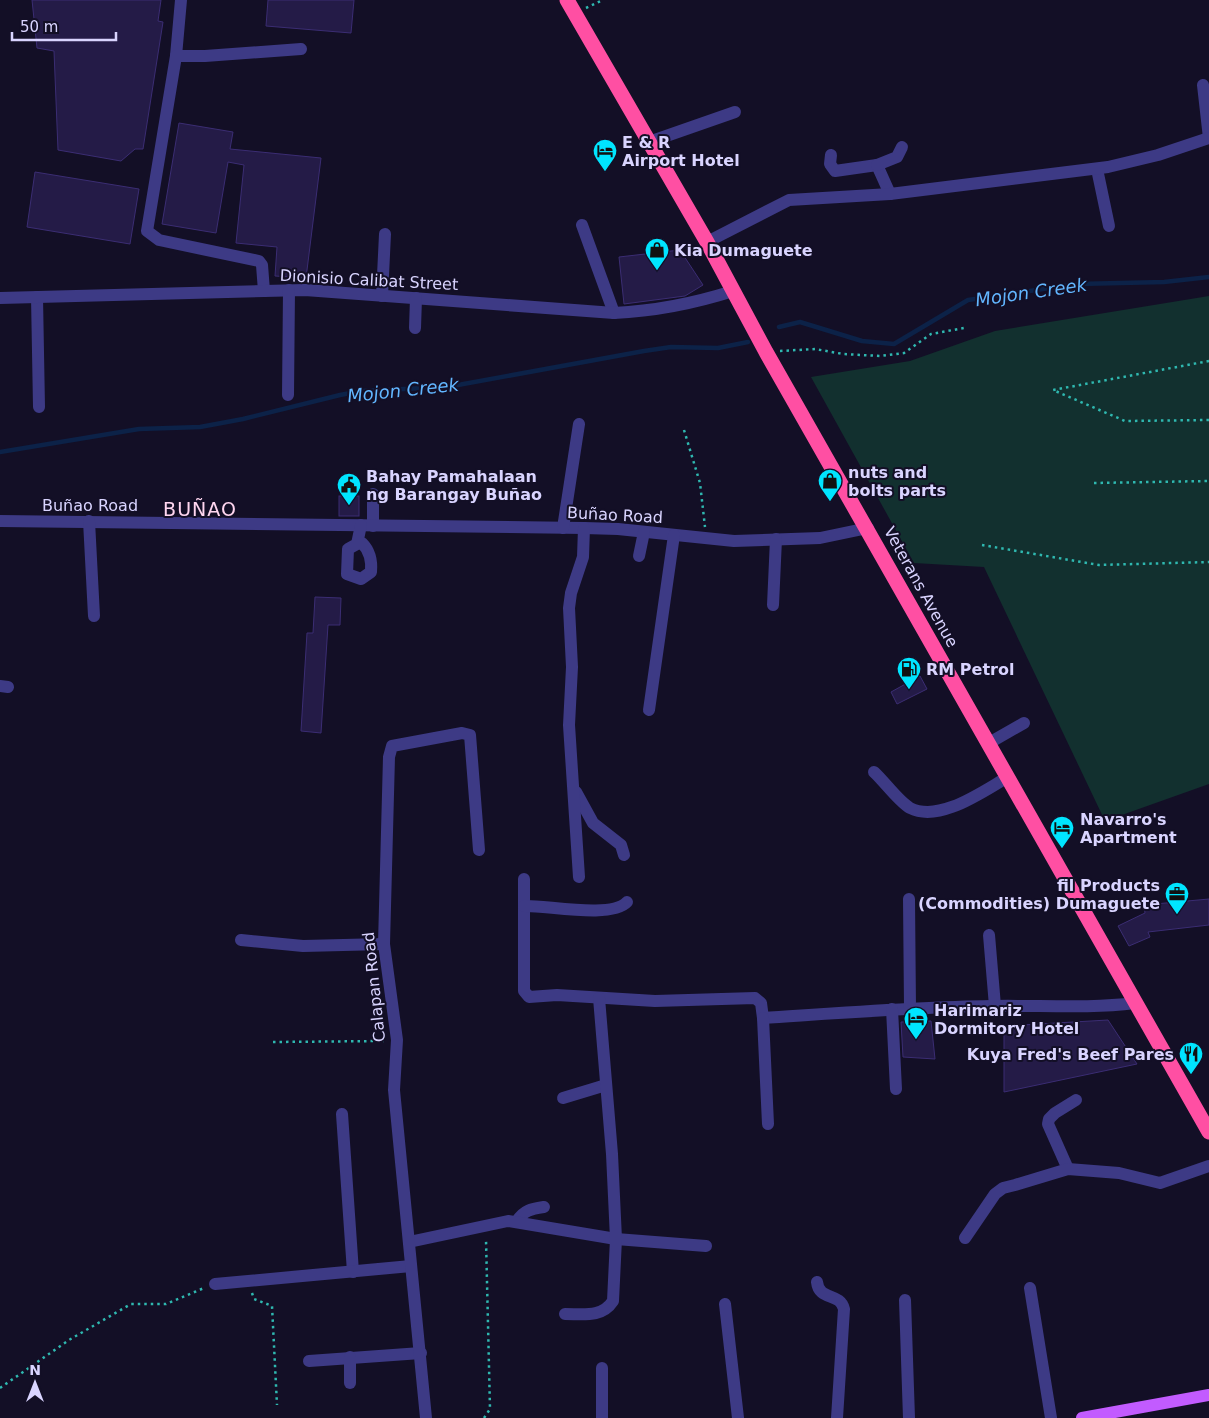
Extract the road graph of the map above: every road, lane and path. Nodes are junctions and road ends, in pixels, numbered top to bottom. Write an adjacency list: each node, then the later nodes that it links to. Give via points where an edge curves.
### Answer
1 (181, 0): 4 (street)
2 (567, 0): 8 (highway, Veterans Avenue)
3 (301, 49): 4 (street)
4 (176, 56): 19 (street, via 147,231 159,240 259,261)
5 (1203, 85): 7 (street)
6 (734, 112): 8 (street)
7 (1209, 138): 12 (street, via 1158,155)
8 (649, 142): 17 (highway, Veterans Avenue)
9 (902, 147): 11 (street, via 896,157)
10 (831, 154): 11 (street, via 830,164 835,170)
11 (877, 165): 13 (street)
12 (1097, 169): 13 (street); 15 (street)
13 (890, 194): 17 (street, via 790,200)
14 (582, 225): 25 (street)
15 (1109, 226)
16 (385, 234): 21 (street)
17 (707, 242): 20 (highway, Veterans Avenue)
18 (289, 290): 19 (street, Dionisio Calibat Street); 21 (street, Dionisio Calibat Street); 30 (street)
19 (264, 291): 22 (street, Dionisio Calibat Street)
20 (733, 291): 25 (street, Dionisio Calibat Street, via 666,309); 28 (highway, Veterans Avenue)
21 (382, 296): 24 (street, Dionisio Calibat Street)
22 (37, 297): 23 (street, Dionisio Calibat Street); 31 (street)
23 (0, 298)
24 (416, 298): 25 (street, Dionisio Calibat Street); 26 (street)
25 (614, 313)
26 (415, 328)
27 (964, 328): 28 (path, via 931,334 904,353 880,356 815,349)
28 (765, 350): 43 (highway, Veterans Avenue)
29 (1209, 360): 32 (path, via 1053,390 1125,421)
30 (288, 395)
31 (39, 407)
32 (1209, 420)
33 (579, 424): 41 (street)
34 (684, 430): 46 (path, via 700,483)
35 (1209, 481): 36 (path)
36 (1094, 483)
37 (373, 494): 40 (street)
38 (0, 521): 39 (street, Buñao Road)
39 (89, 521): 40 (street, Buñao Road); 53 (street)
40 (367, 525): 41 (street, Buñao Road); 48 (street)
41 (564, 528): 42 (street, Buñao Road)
42 (584, 528): 44 (street, Buñao Road); 59 (street, via 583,557 569,608 572,667 569,725)
43 (868, 528): 47 (street, Buñao Road, via 820,538); 56 (highway, Veterans Avenue)
44 (644, 532): 45 (street, Buñao Road); 50 (street)
45 (674, 535): 46 (street, Buñao Road); 54 (street)
46 (706, 538): 47 (street, Buñao Road)
47 (776, 540): 52 (street)
48 (358, 544)
49 (982, 545): 51 (path, via 1099,565)
50 (639, 556)
51 (1209, 562)
52 (773, 605)
53 (94, 616)
54 (648, 710)
55 (1024, 723): 56 (street)
56 (989, 743): 58 (highway, Veterans Avenue)
57 (874, 772): 58 (street, via 908,806 919,810 938,810 961,804)
58 (1008, 777): 71 (highway, Veterans Avenue)
59 (574, 787): 61 (street, via 593,823 621,845); 62 (street)
60 (479, 850): 69 (street, Calapan Road, via 470,735 462,733 392,746 388,757)
61 (624, 855)
62 (579, 877)
63 (524, 879): 66 (street)
64 (910, 899): 73 (street)
65 (627, 902): 66 (street, via 619,907 572,911 542,905)
66 (524, 906): 70 (street, via 525,994)
67 (989, 935): 72 (street)
68 (241, 940): 69 (street, via 303,946)
69 (384, 944): 76 (street, Calapan Road)
70 (599, 998): 75 (street, via 655,1001 755,998 761,1003); 78 (street)
71 (1136, 1003): 72 (street, via 1094,1008); 84 (highway, Veterans Avenue)
72 (995, 1006): 73 (street)
73 (910, 1008): 74 (street)
74 (892, 1009): 75 (street); 79 (street)
75 (763, 1018): 83 (street)
76 (397, 1040): 77 (path); 92 (street, Calapan Road, via 394,1090)
77 (273, 1042)
78 (606, 1085): 80 (street); 91 (street)
79 (896, 1089)
80 (563, 1098)
81 (1076, 1100): 86 (street, via 1055,1113 1048,1124)
82 (342, 1114): 95 (street)
83 (768, 1124)
84 (1209, 1132)
85 (1209, 1166): 86 (street, via 1160,1183 1119,1173)
86 (1068, 1169): 90 (street, via 1003,1188 995,1194)
87 (544, 1207): 88 (street, via 528,1210)
88 (516, 1221): 89 (street); 91 (street)
89 (486, 1225): 92 (street); 112 (path, via 490,1409)
90 (965, 1238)
91 (616, 1239): 93 (street); 102 (street, via 613,1301 608,1309 601,1313)
92 (409, 1242): 94 (street, Calapan Road)
93 (706, 1246)
94 (411, 1266): 95 (street); 103 (street, Calapan Road)
95 (353, 1272): 96 (street)
96 (250, 1282): 98 (street); 110 (path, via 254,1299 272,1306)
97 (817, 1282): 115 (street, via 820,1292 835,1296 844,1309)
98 (215, 1284): 108 (path, via 166,1304 132,1304 62,1345)
99 (1030, 1288): 117 (street)
100 (905, 1300): 116 (street)
101 (725, 1304): 114 (street)
102 (565, 1314)
103 (421, 1353): 104 (street); 111 (street, Calapan Road)
104 (350, 1357): 105 (street); 107 (street)
105 (309, 1361)
106 (602, 1368): 113 (street)
107 (350, 1383)
108 (0, 1388)
109 (1209, 1395): 118 (main road)
110 (277, 1405)
111 (426, 1418)
112 (484, 1418)
113 (602, 1418)
114 (738, 1418)
115 (837, 1418)
116 (909, 1418)
117 (1051, 1418)
118 (1082, 1418)

